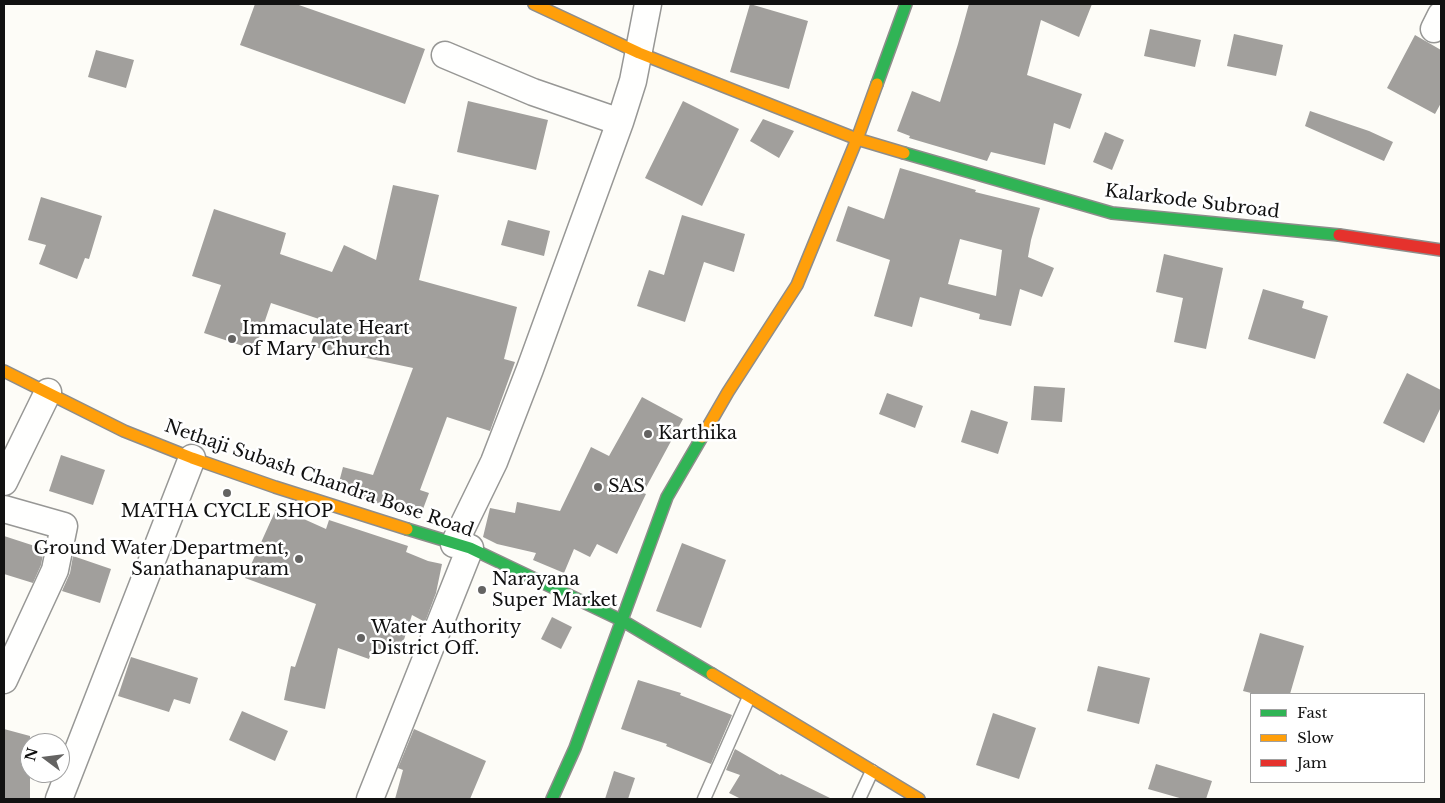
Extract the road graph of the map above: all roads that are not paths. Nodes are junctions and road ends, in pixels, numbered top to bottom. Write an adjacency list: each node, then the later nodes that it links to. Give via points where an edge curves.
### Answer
1 (534, 4): 4 (main road, Kalarkode Subroad)
2 (648, 4): 4 (street)
3 (906, 4): 7 (main road)
4 (639, 53): 6 (street); 7 (main road, Kalarkode Subroad)
5 (445, 55): 6 (street, via 533,92)
6 (620, 122): 14 (street)
7 (857, 139): 8 (main road, Kalarkode Subroad, via 1112,213 1330,234); 15 (main road, via 797,285 728,392 667,497)
8 (1441, 250)
9 (4, 371): 10 (main road, Nethaji Subash Chandra Bose Road)
10 (48, 392): 11 (main road, Nethaji Subash Chandra Bose Road, via 124,431); 12 (street)
11 (192, 458): 14 (main road, Nethaji Subash Chandra Bose Road); 19 (street)
12 (4, 482)
13 (4, 509): 16 (street, via 64,526 55,570)
14 (462, 546): 15 (main road, Nethaji Subash Chandra Bose Road); 20 (street)
15 (623, 621): 17 (main road, Nethaji Subash Chandra Bose Road); 21 (main road)
16 (4, 680)
17 (749, 697): 18 (main road, Nethaji Subash Chandra Bose Road); 22 (lane)
18 (872, 771): 23 (lane); 24 (main road, Nethaji Subash Chandra Bose Road)
19 (59, 799)
20 (370, 799)
21 (552, 799)
22 (704, 799)
23 (860, 799)
24 (919, 799)

